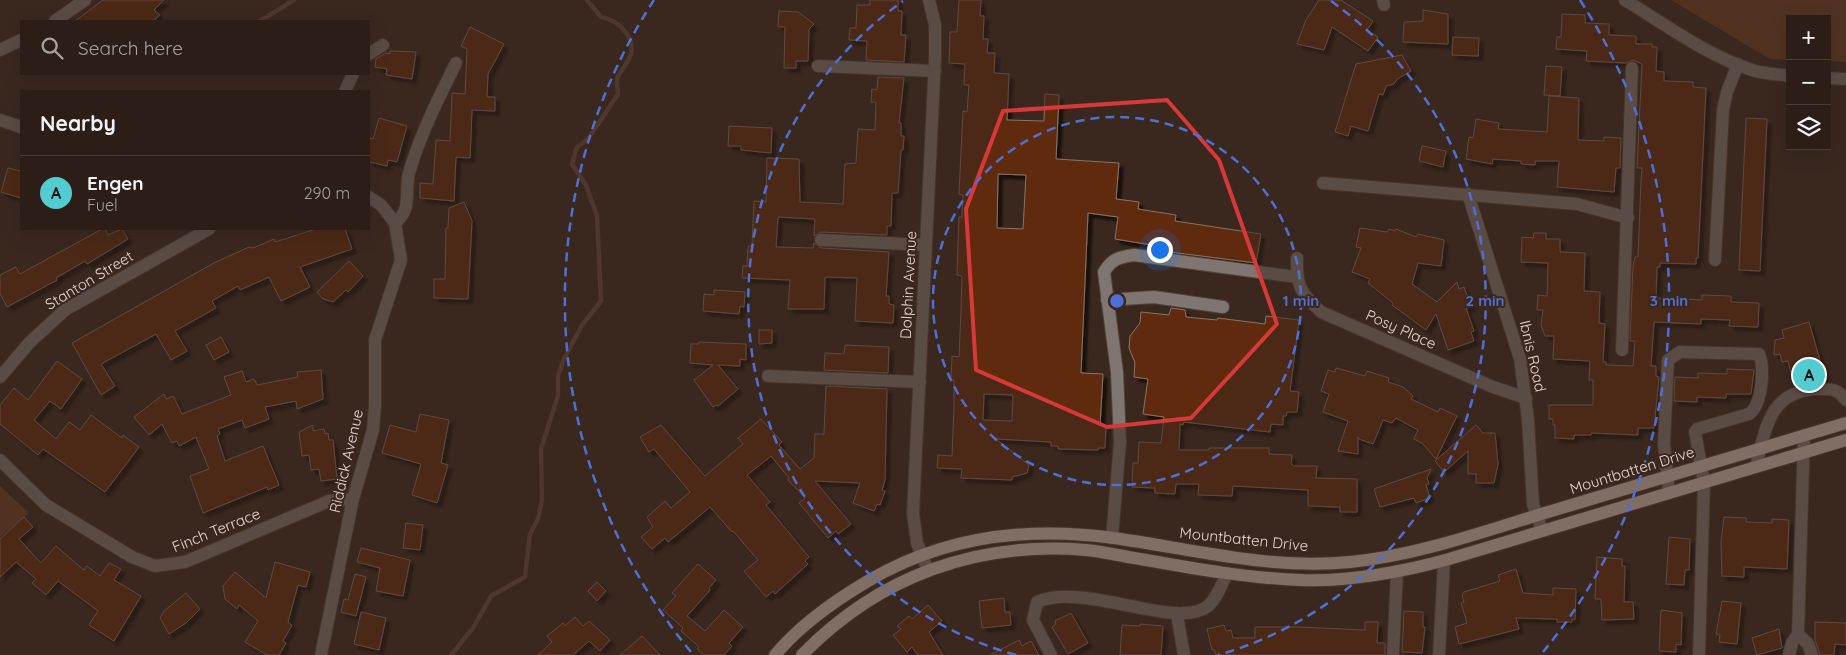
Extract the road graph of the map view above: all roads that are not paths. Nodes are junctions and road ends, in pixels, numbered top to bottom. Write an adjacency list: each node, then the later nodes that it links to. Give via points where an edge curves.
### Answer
1 (84, 0): 4 (street)
2 (929, 0): 13 (street, Dolphin Avenue, via 935,25)
3 (1626, 0): 10 (street)
4 (56, 20)
5 (20, 40): 7 (street)
6 (383, 46): 8 (street)
7 (0, 50)
8 (370, 53)
9 (456, 63): 25 (street, via 414,159 409,175 407,205 403,216)
10 (1738, 64): 15 (street, via 1756,71); 30 (street, via 1726,92 1723,110)
11 (818, 66): 13 (street)
12 (1632, 68): 24 (street)
13 (934, 71): 28 (street, Dolphin Avenue)
14 (353, 75): 18 (street)
15 (1786, 75)
16 (1831, 78): 17 (street)
17 (1846, 79)
18 (345, 90)
19 (0, 120): 20 (street)
20 (20, 127)
21 (1323, 183): 22 (street)
22 (1468, 194): 24 (street, via 1577,204); 38 (street, Ibnis Road, via 1515,341)
23 (370, 199): 25 (street, via 381,205)
24 (1628, 218): 34 (street)
25 (395, 223): 51 (street, Riddick Avenue, via 401,260 375,340 373,430)
26 (207, 230): 36 (street, Stanton Street, via 65,310 30,342)
27 (821, 240): 28 (street)
28 (926, 245): 37 (street, Dolphin Avenue)
29 (1297, 258): 31 (street, Posy Place)
30 (1715, 260)
31 (1296, 277): 32 (street, via 1134,256 1118,258 1104,272); 38 (street, Posy Place, via 1302,294 1321,312 1493,388)
32 (1107, 300): 33 (street, via 1154,297); 54 (street, via 1117,372 1120,442)
33 (1223, 307)
34 (1622, 350)
35 (768, 376): 37 (street)
36 (0, 377)
37 (920, 382): 55 (street, Dolphin Avenue, via 913,513 916,543)
38 (1526, 398): 52 (street, Ibnis Road, via 1530,478)
39 (1846, 400): 43 (street, via 1832,388 1792,394 1777,404 1772,412)
40 (1846, 423): 41 (main road, Mountbatten Drive)
41 (1804, 435): 43 (main road, Mountbatten Drive); 44 (street)
42 (1846, 440): 44 (main road, Mountbatten Drive)
43 (1761, 448): 46 (main road, Mountbatten Drive); 47 (street)
44 (1805, 452): 47 (main road, Mountbatten Drive); 61 (street)
45 (0, 460): 51 (street, Finch Terrace, via 46,505 132,557 154,566 185,562 329,501)
46 (1700, 466): 48 (main road, Mountbatten Drive); 48 (street, via 1694,436 1696,430 1748,414 1758,405 1760,356 1756,352 1680,352 1668,360 1664,444); 49 (street)
47 (1756, 466): 49 (main road, Mountbatten Drive)
48 (1667, 476): 50 (street); 52 (main road, Mountbatten Drive)
49 (1704, 482): 50 (main road, Mountbatten Drive); 69 (street)
50 (1668, 492): 53 (main road, Mountbatten Drive)
51 (353, 499): 62 (street, Riddick Avenue)
52 (1536, 515): 53 (street, Ibnis Road); 54 (main road, Mountbatten Drive, via 1461,539 1350,562 1289,563)
53 (1542, 530): 56 (main road, Mountbatten Drive)
54 (1112, 538): 55 (main road, Mountbatten Drive, via 1019,533 954,544)
55 (921, 555): 57 (street, Dolphin Avenue); 63 (main road, Mountbatten Drive, via 840,597 807,623)
56 (1444, 561): 58 (main road, Mountbatten Drive); 68 (street)
57 (928, 570): 59 (main road, Mountbatten Drive, via 998,553 1039,549 1087,550); 64 (main road, Mountbatten Drive, via 890,587 856,608 827,629)
58 (1397, 572): 59 (main road, Mountbatten Drive, via 1301,580); 67 (street)
59 (1227, 573): 60 (street, via 1208,606 1193,613)
60 (1177, 615): 65 (street, via 1115,602 1047,597 1037,602 1033,620); 66 (street)
61 (1798, 634): 70 (street); 71 (street, via 1808,644)
62 (320, 655)
63 (776, 655)
64 (802, 655)
65 (1051, 655)
66 (1184, 655)
67 (1394, 655)
68 (1440, 655)
69 (1699, 655)
70 (1790, 655)
71 (1812, 655)

